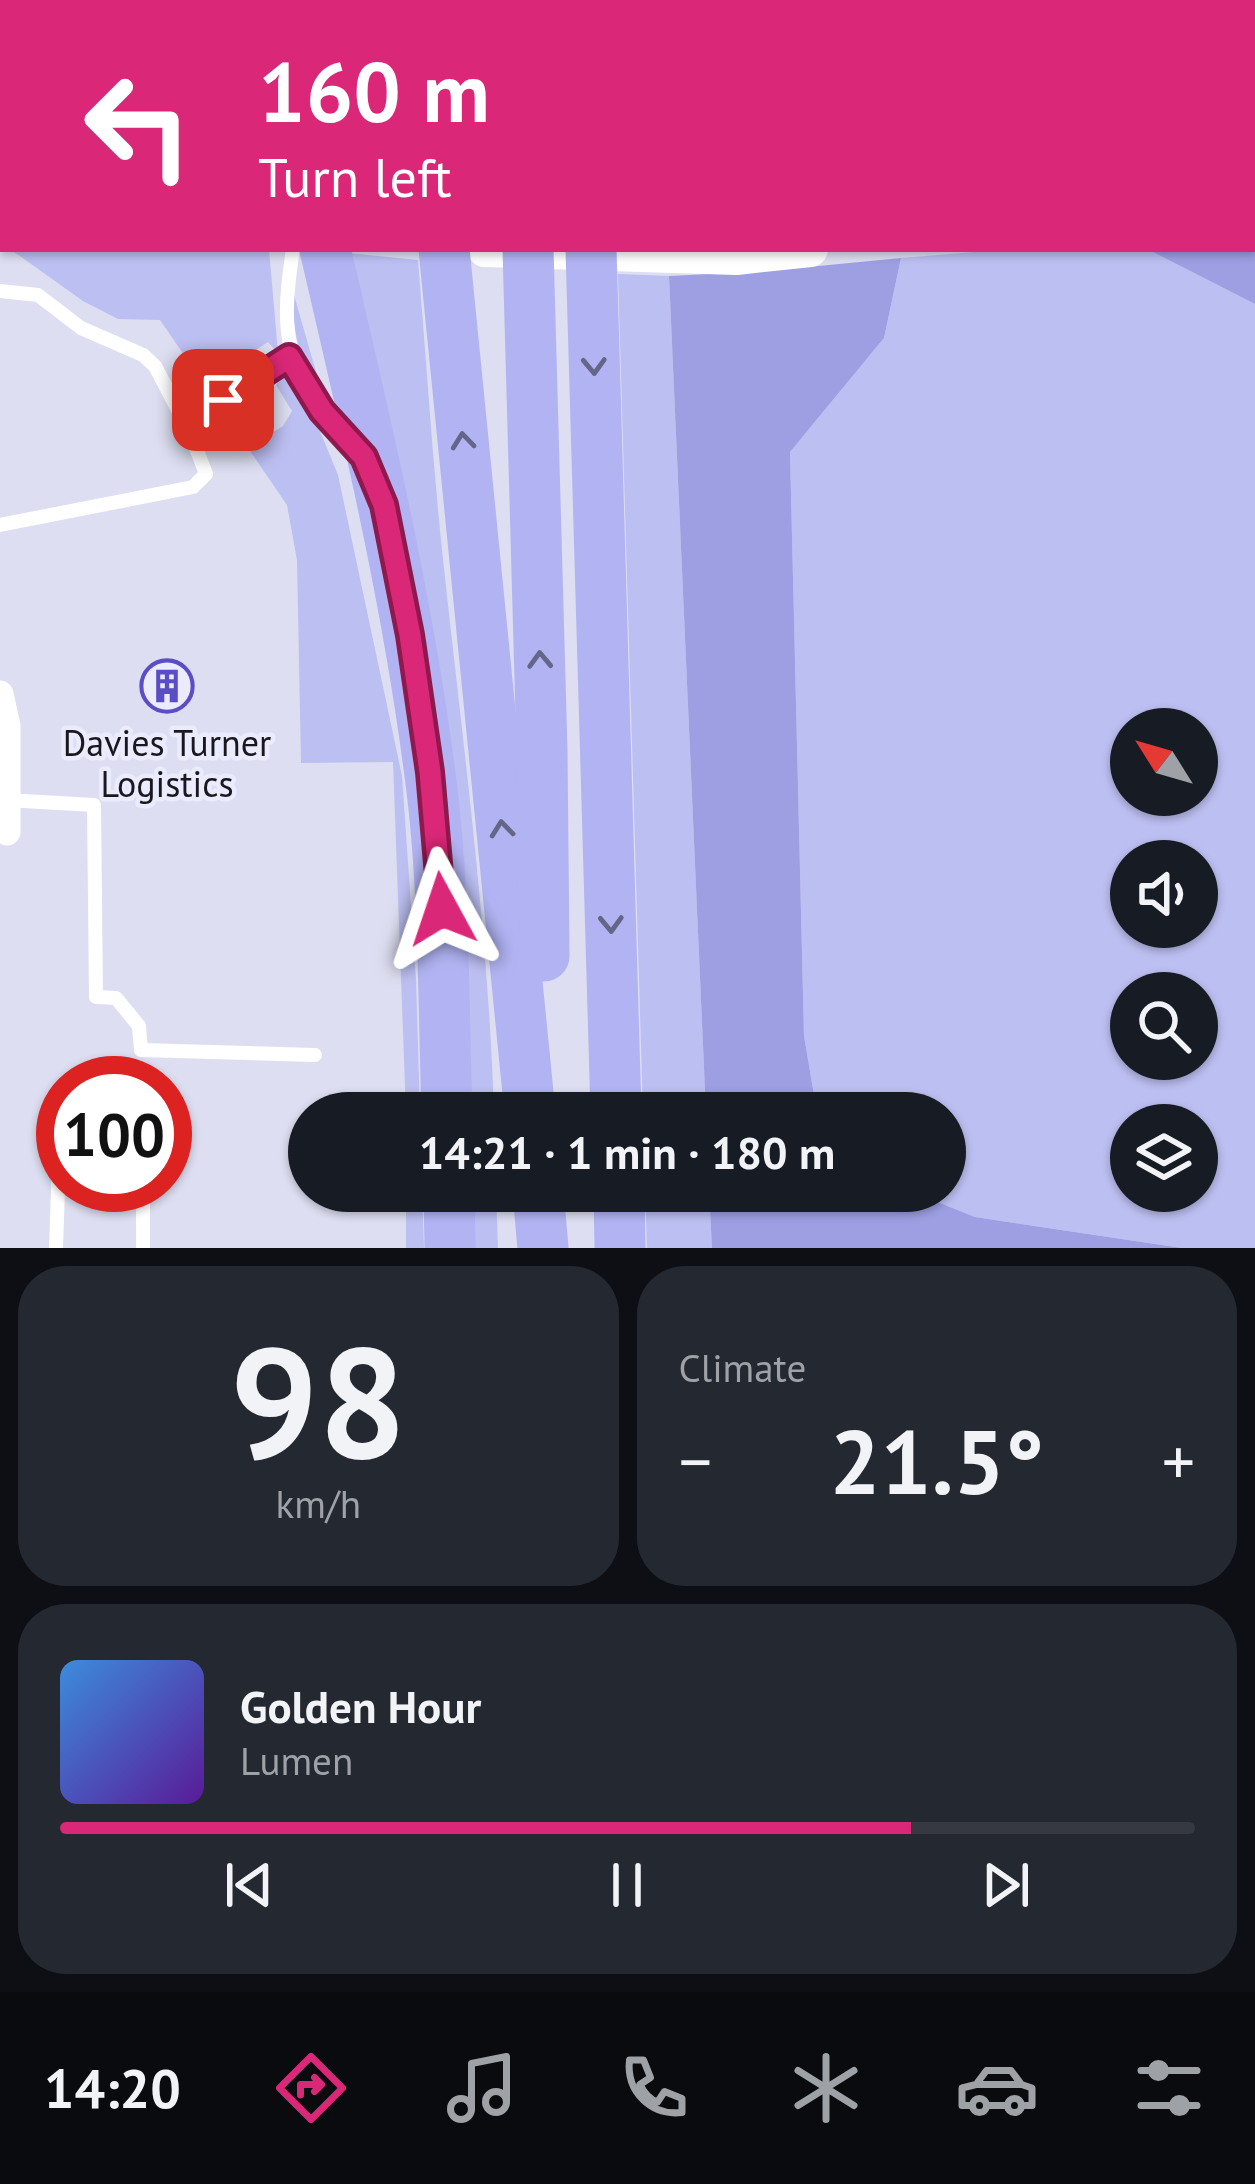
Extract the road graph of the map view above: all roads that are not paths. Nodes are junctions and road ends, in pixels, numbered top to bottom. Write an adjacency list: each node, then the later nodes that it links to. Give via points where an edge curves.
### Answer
1 (295, 252): 10 (lane, via 287,288)
2 (297, 252): 12 (highway)
3 (327, 252): 13 (highway)
4 (444, 252): 20 (highway, one-way to 4)
5 (528, 252): 21 (highway, one-way to 5)
6 (579, 252): 8 (street)
7 (591, 252): 22 (highway, one-way to 22)
8 (782, 252)
9 (0, 291): 14 (lane, via 38,295 81,328 143,355 206,473 193,488)
10 (289, 357): 11 (lane); 12 (lane)
11 (223, 400)
12 (364, 457): 13 (highway)
13 (384, 505): 19 (highway, via 430,772)
14 (0, 525)
15 (0, 694): 16 (street)
16 (4, 789): 17 (street); 18 (lane, via 94,805 96,997 116,998 139,1026 141,1050)
17 (7, 832)
18 (315, 1054)
19 (446, 1092)
20 (528, 1092)
21 (545, 1092)
22 (615, 1092)
23 (57, 1212): 28 (lane)
24 (143, 1212): 29 (lane)
25 (449, 1212): 30 (highway)
26 (543, 1212): 31 (highway)
27 (619, 1212): 32 (highway)
28 (56, 1248)
29 (143, 1248)
30 (450, 1248)
31 (545, 1248)
32 (620, 1248)

